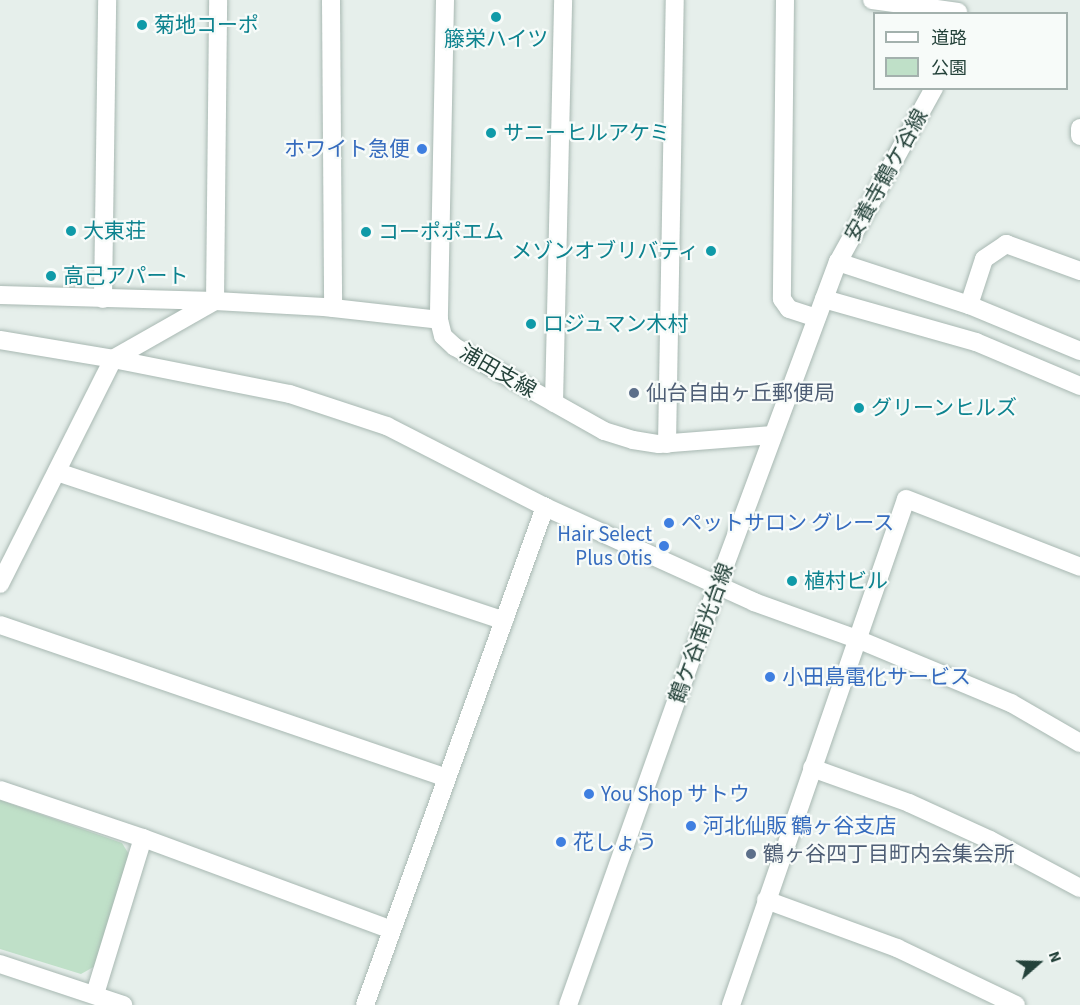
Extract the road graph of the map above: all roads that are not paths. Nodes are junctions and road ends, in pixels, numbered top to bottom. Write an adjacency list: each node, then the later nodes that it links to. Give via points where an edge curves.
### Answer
1 (107, 0): 16 (street)
2 (218, 0): 18 (street)
3 (331, 0): 20 (street)
4 (445, 0): 22 (street)
5 (563, 0): 27 (street)
6 (675, 0): 29 (street)
7 (785, 0): 21 (street, via 782,299 789,309)
8 (872, 0): 9 (street)
9 (959, 8)
10 (933, 90): 13 (street, 安養寺鶴ケ谷線)
11 (1080, 128): 12 (street)
12 (1080, 136)
13 (838, 262): 17 (street, 鶴ケ谷南光台線); 19 (street)
14 (1080, 271): 19 (street, via 1006,244 984,259)
15 (0, 295): 16 (street)
16 (103, 299): 18 (street)
17 (824, 299): 21 (street, 鶴ケ谷南光台線); 26 (street, via 976,342)
18 (215, 301): 20 (street); 25 (street)
19 (969, 305): 24 (street)
20 (333, 308): 22 (street)
21 (817, 318): 28 (street, 鶴ケ谷南光台線)
22 (439, 320): 27 (street, 浦田支線, via 443,336 455,347)
23 (0, 340): 25 (street)
24 (1080, 351)
25 (113, 359): 30 (street); 31 (street, via 290,394 387,426)
26 (1080, 386)
27 (554, 403): 29 (street, 浦田支線, via 604,431)
28 (773, 435): 29 (street, 浦田支線); 34 (street, 鶴ケ谷南光台線)
29 (667, 444)
30 (57, 472): 33 (street); 35 (street)
31 (545, 507): 34 (street); 35 (street)
32 (1080, 567): 37 (street, via 906,499)
33 (0, 584)
34 (718, 584): 37 (street, via 754,602); 50 (street, 鶴ケ谷南光台線)
35 (504, 621): 40 (street)
36 (0, 625): 40 (street)
37 (857, 639): 38 (street, via 1011,703); 39 (street)
38 (1080, 743)
39 (812, 768): 43 (street, via 909,802); 44 (street)
40 (447, 778): 45 (street)
41 (0, 790): 42 (street)
42 (143, 838): 45 (street); 47 (street)
43 (1080, 888)
44 (766, 900): 51 (street); 52 (street, via 897,948)
45 (392, 930): 49 (street)
46 (0, 964): 47 (street)
47 (95, 994): 48 (street)
48 (123, 1005)
49 (365, 1005)
50 (568, 1005)
51 (731, 1005)
52 (1016, 1005)

